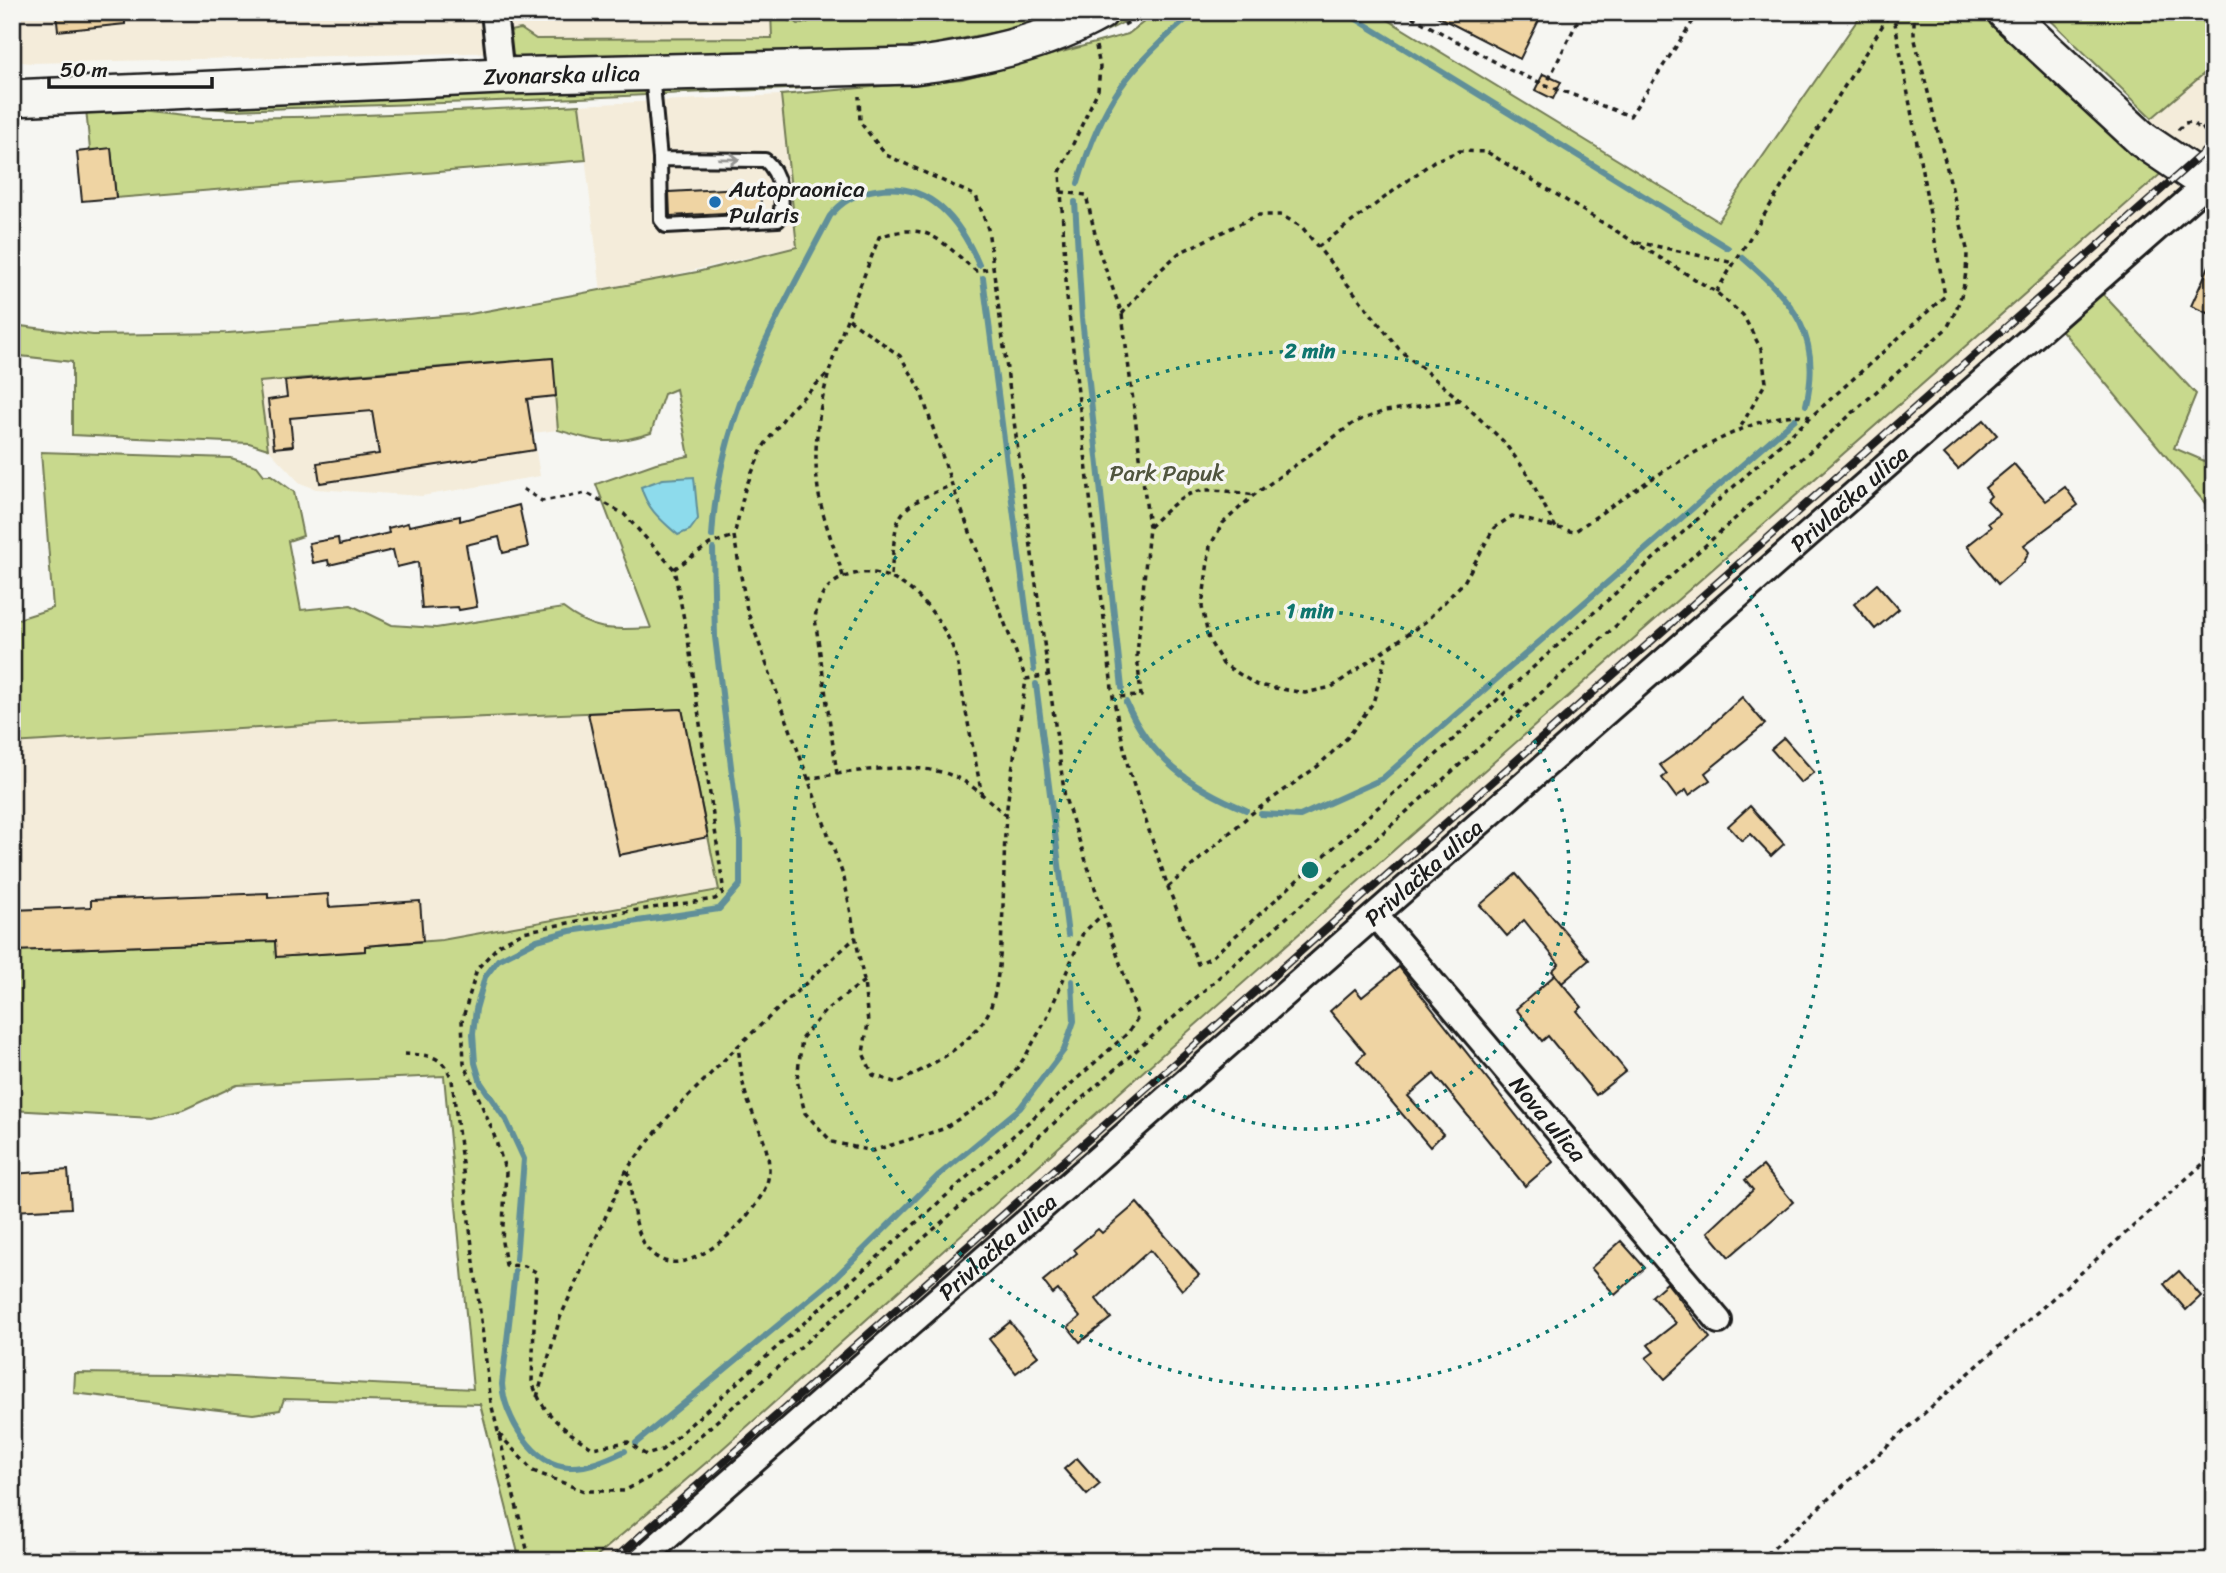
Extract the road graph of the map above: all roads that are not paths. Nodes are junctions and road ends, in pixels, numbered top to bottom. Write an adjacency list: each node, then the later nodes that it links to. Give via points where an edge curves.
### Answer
1 (494, 12): 5 (street)
2 (2005, 12): 8 (main road, via 2143,140)
3 (1098, 26): 4 (main road, Zvonarska ulica, via 948,62)
4 (652, 73): 5 (main road, Zvonarska ulica); 7 (lane)
5 (500, 76): 6 (main road, Zvonarska ulica)
6 (12, 98)
7 (660, 159): 7 (lane, one-way to 7, via 765,160 778,178 781,214 778,220 666,226 661,220)
8 (2211, 186): 9 (street, Privlačka ulica)
9 (1376, 916): 10 (street, Nova ulica); 11 (street, Privlačka ulica)
10 (1719, 1321)
11 (640, 1561)

